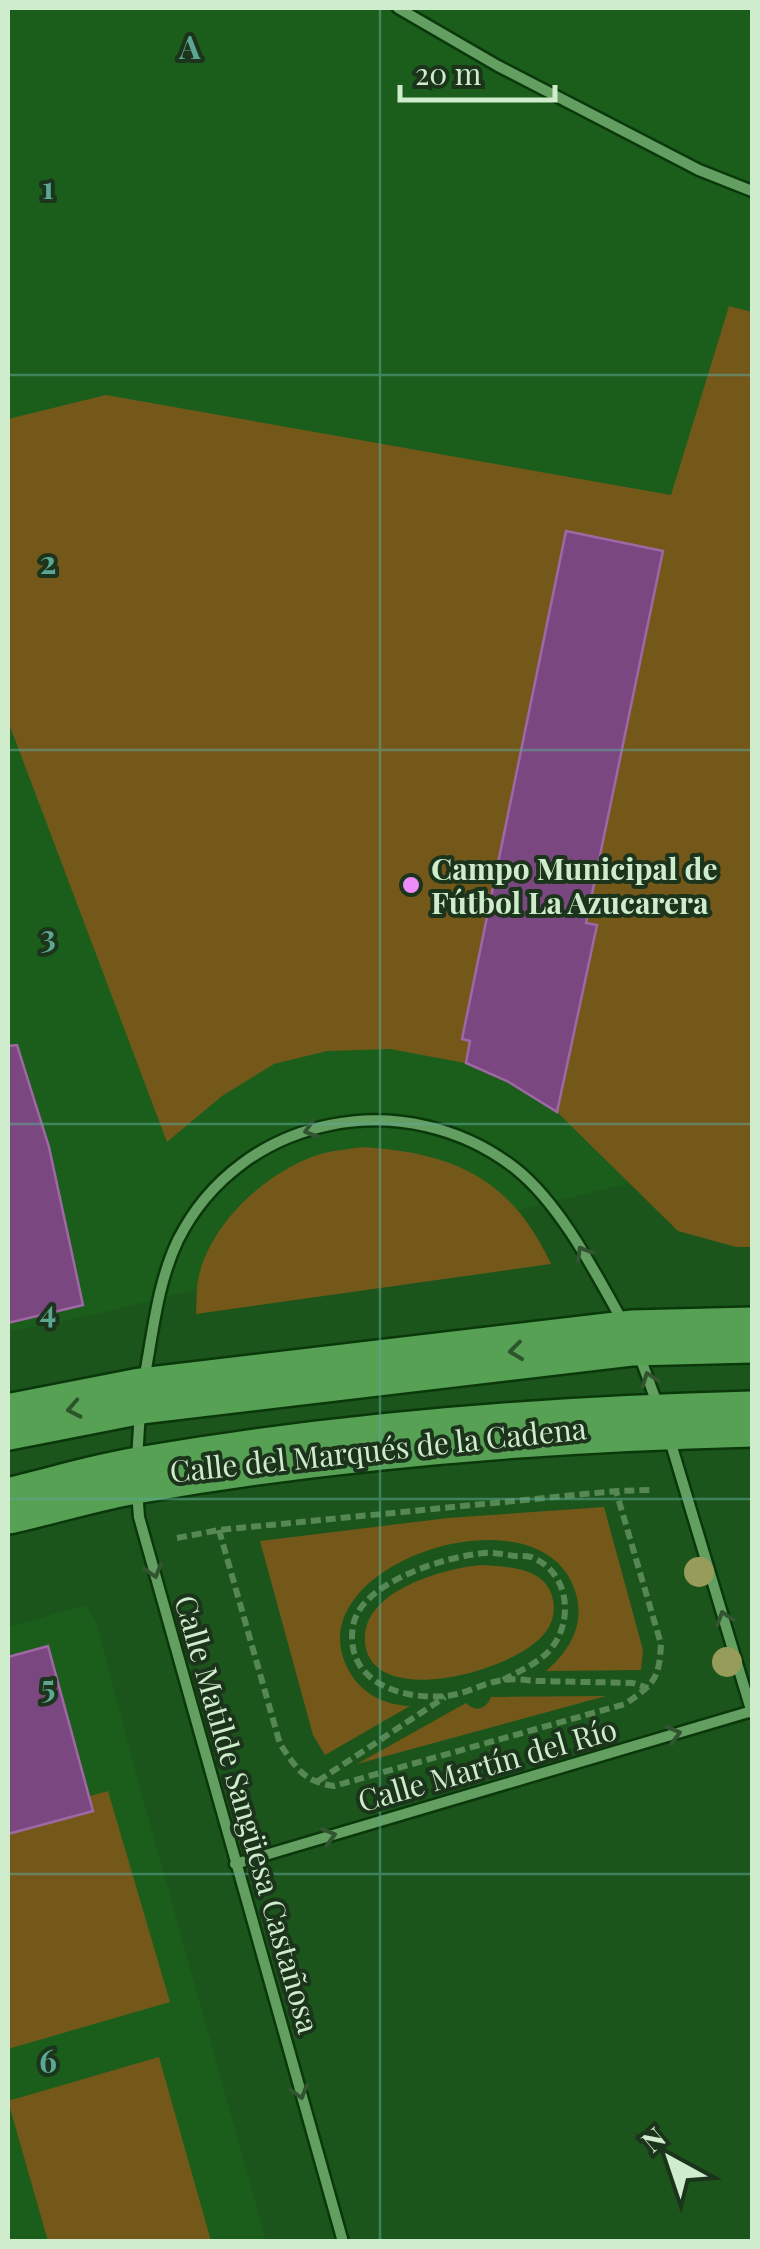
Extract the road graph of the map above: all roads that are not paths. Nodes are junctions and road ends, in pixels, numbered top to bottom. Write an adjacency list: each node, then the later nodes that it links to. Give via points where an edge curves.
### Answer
1 (398, 8): 2 (street, via 666,153)
2 (752, 191)
3 (752, 1335): 4 (main road)
4 (632, 1338): 5 (main road, one-way to 5); 5 (street, Calle Matilde Sangüesa Castañosa, one-way to 5, via 568,1230 518,1170 434,1127 348,1122 310,1128 266,1150 231,1174 194,1214 165,1274); 8 (street, Calle Matilde Sangüesa Castañosa, one-way to 4)
5 (141, 1396): 7 (main road, one-way to 7); 9 (street, Calle Matilde Sangüesa Castañosa)
6 (752, 1419): 8 (main road, Calle del Marqués de la Cadena)
7 (8, 1422)
8 (663, 1422): 9 (main road, Calle del Marqués de la Cadena, via 404,1441); 11 (street, Calle Matilde Sangüesa Castañosa, one-way to 8)
9 (136, 1475): 10 (main road, Calle del Marqués de la Cadena); 12 (street, Calle Matilde Sangüesa Castañosa, one-way to 12, via 138,1517)
10 (8, 1506)
11 (752, 1712): 12 (street, Calle Martín del Río, one-way to 11)
12 (235, 1864): 13 (street, Calle Matilde Sangüesa Castañosa, one-way to 13)
13 (343, 2242)

